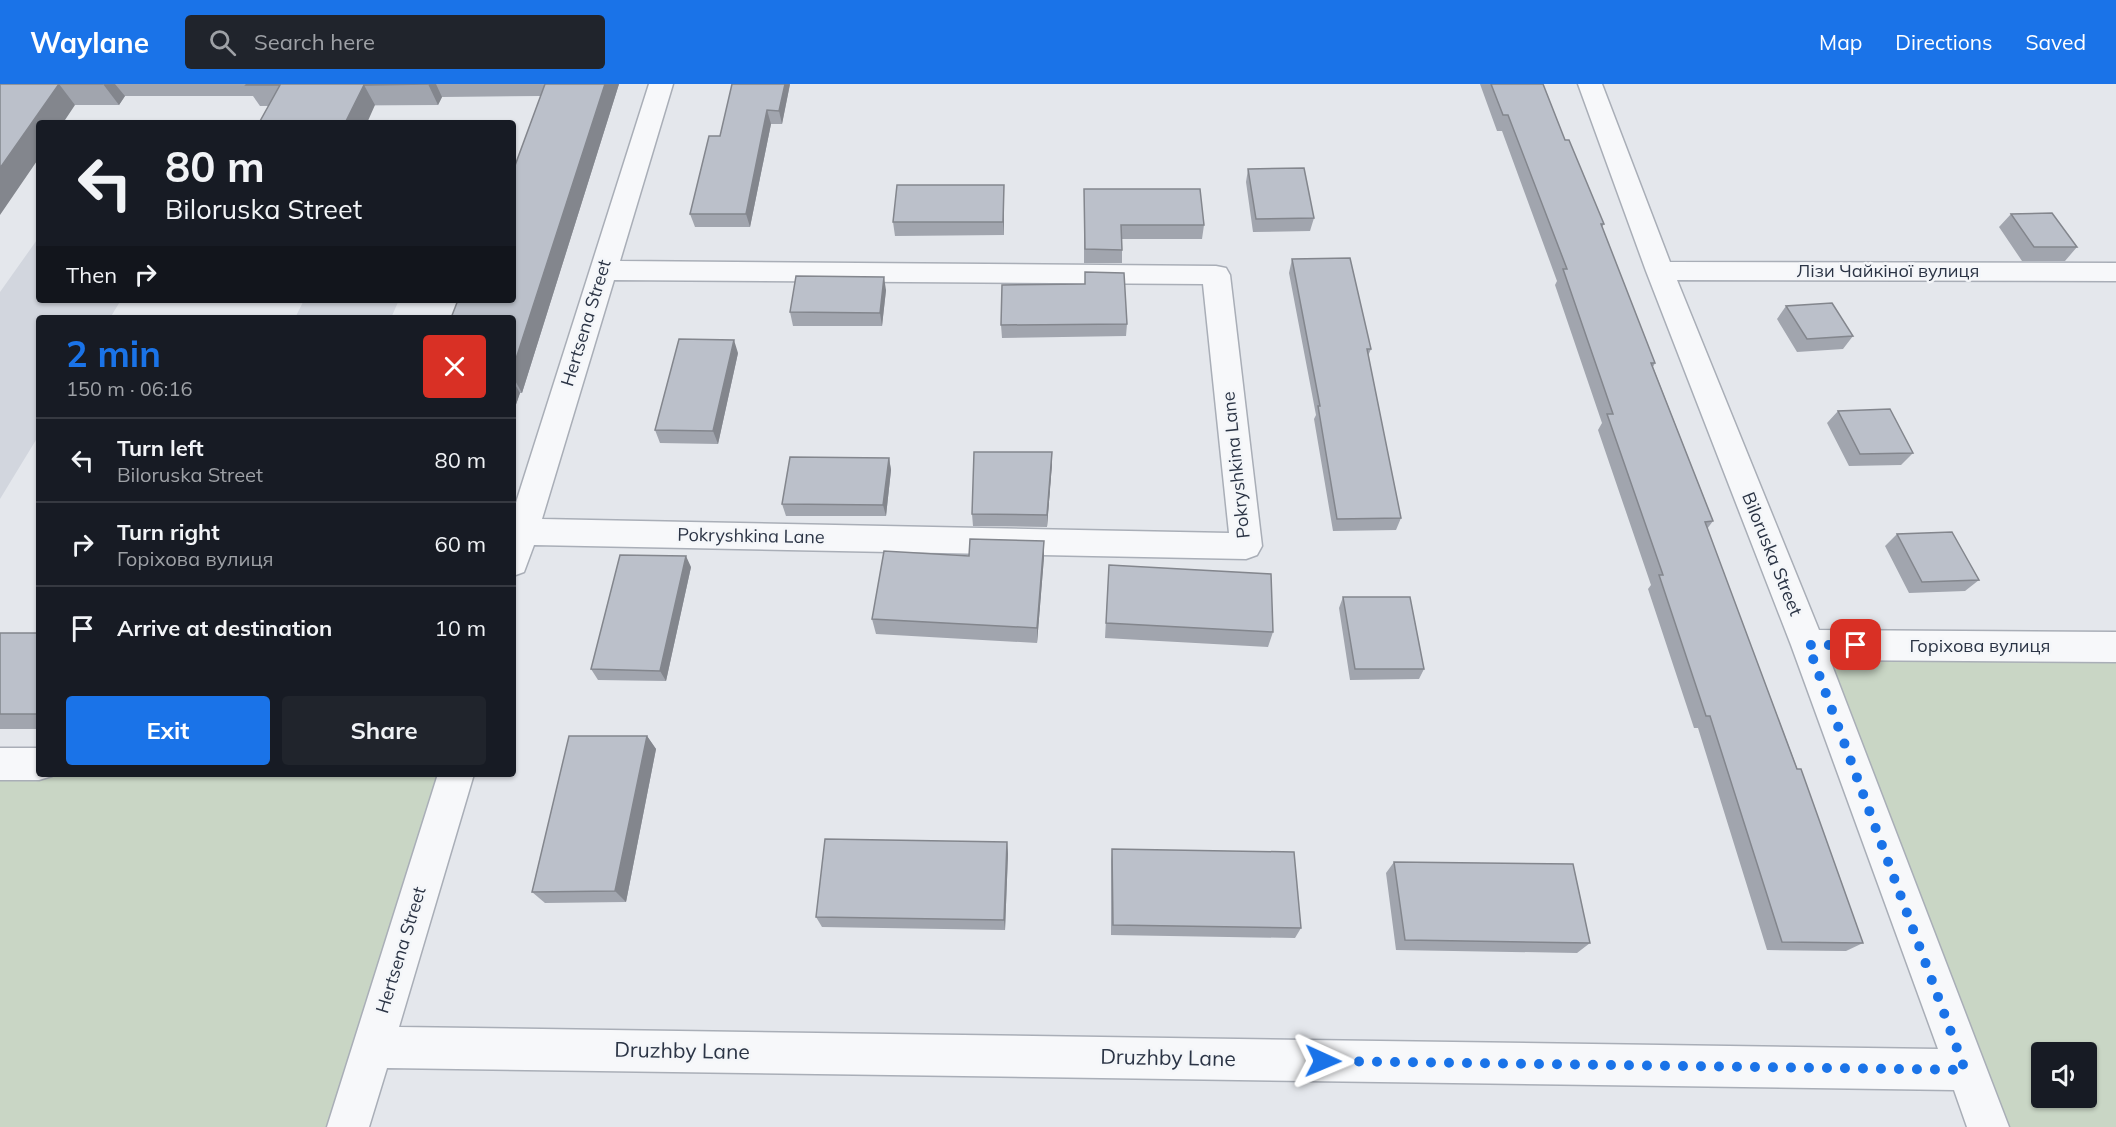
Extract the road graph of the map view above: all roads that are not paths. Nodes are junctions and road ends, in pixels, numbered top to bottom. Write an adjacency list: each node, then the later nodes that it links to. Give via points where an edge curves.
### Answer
1 (661, 84): 3 (street, Hertsena Street)
2 (1590, 84): 4 (street, Biloruska Street)
3 (602, 270): 6 (street, Hertsena Street); 6 (street, Pokryshkina Lane, via 1216,275 1246,546)
4 (1660, 271): 5 (street, Лізи Чайкіної вулиця); 8 (street, Biloruska Street)
5 (2116, 272)
6 (521, 532): 7 (street, Hertsena Street)
7 (516, 551)
8 (1808, 645): 9 (street, Горіхова вулиця); 14 (street, Biloruska Street)
9 (2116, 647)
10 (0, 764): 11 (street)
11 (36, 764)
12 (455, 777): 13 (street, Hertsena Street)
13 (371, 1047): 14 (street, Druzhby Lane); 15 (street, Hertsena Street)
14 (1965, 1070): 16 (street, Biloruska Street)
15 (348, 1127)
16 (1988, 1127)

